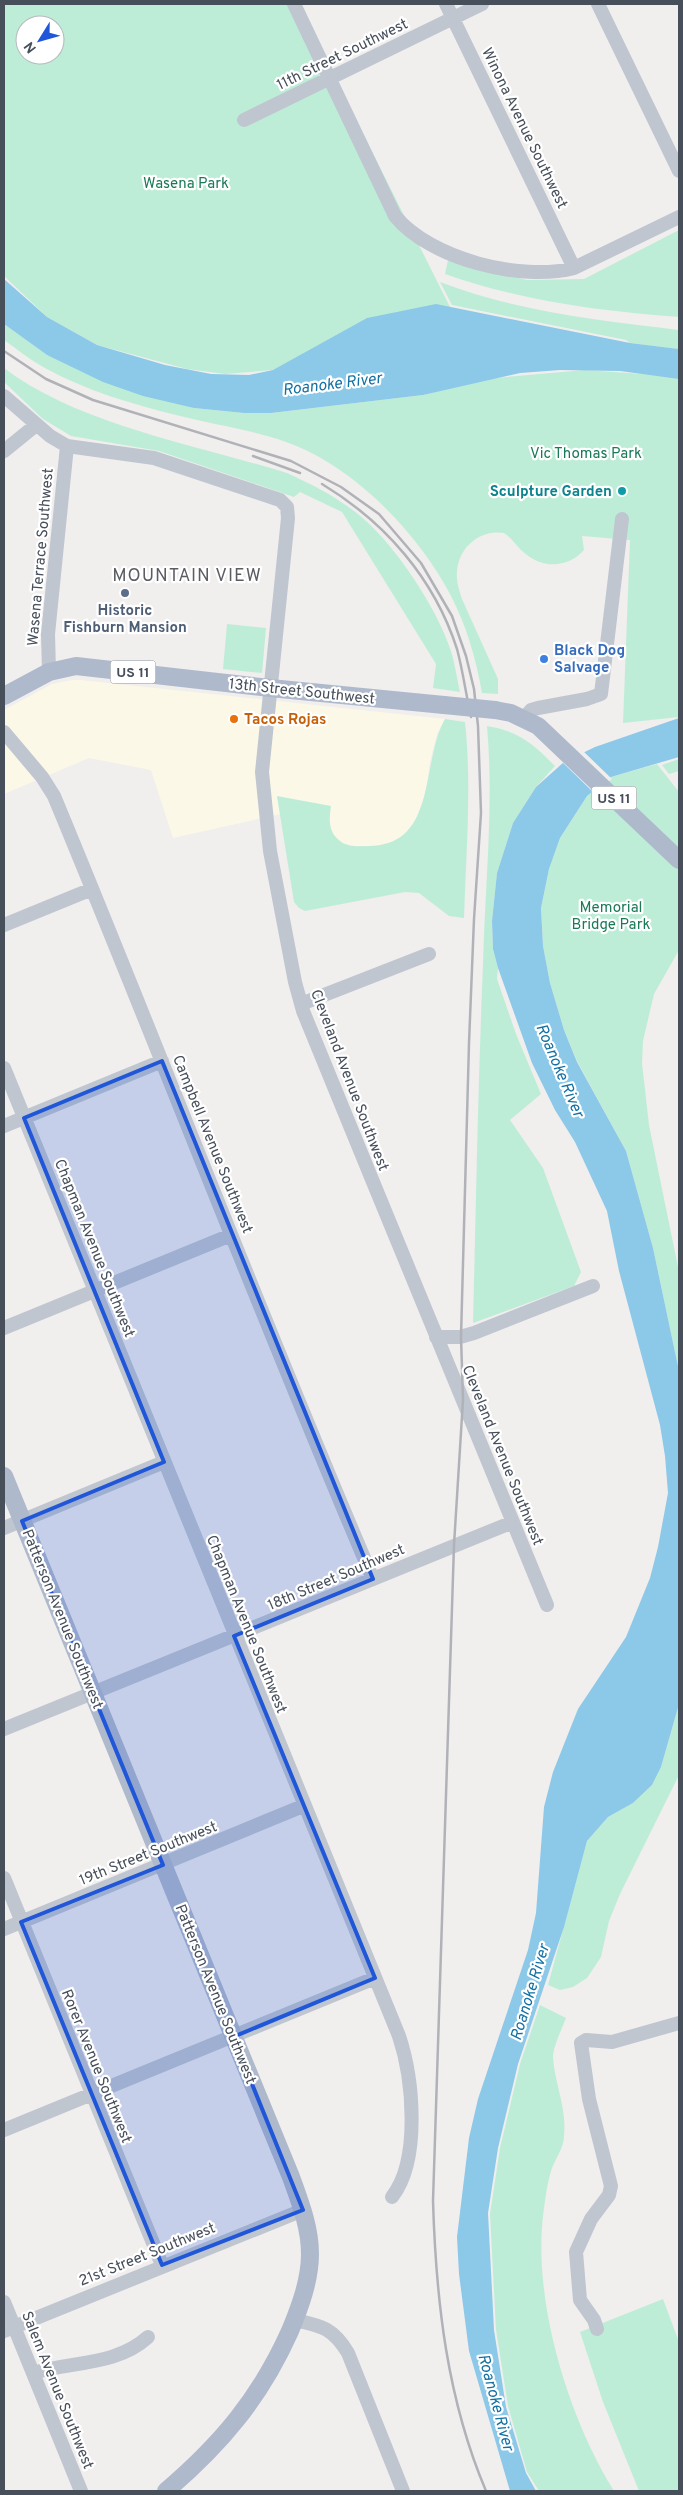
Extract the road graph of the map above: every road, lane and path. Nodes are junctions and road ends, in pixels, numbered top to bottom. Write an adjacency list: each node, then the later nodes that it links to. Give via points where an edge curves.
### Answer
1 (294, 4): 6 (street)
2 (446, 4): 5 (street, Winona Avenue Southwest)
3 (482, 4): 5 (street, 11th Street Southwest)
4 (598, 4): 8 (street)
5 (453, 17): 6 (street, 11th Street Southwest); 10 (street, Winona Avenue Southwest)
6 (330, 78): 7 (street, 11th Street Southwest); 10 (street, via 395,216 422,240 467,260 502,268 540,271)
7 (244, 120)
8 (679, 171)
9 (679, 217): 10 (street)
10 (574, 268)
11 (4, 396): 12 (street)
12 (36, 425): 13 (street); 14 (street)
13 (67, 446): 16 (street, Wasena Terrace Southwest, via 50,609); 17 (street, Cleveland Avenue Southwest, via 154,458 280,500 287,507)
14 (4, 452)
15 (622, 519): 19 (street, via 601,694 531,710)
16 (49, 672): 17 (main road, 13th Street Southwest / US 11, via 76,666); 18 (main road, 13th Street Southwest / US 11)
17 (270, 688): 19 (main road, 13th Street Southwest / US 11, bridge, via 495,710); 25 (street, Cleveland Avenue Southwest, via 262,788 271,856)
18 (4, 696)
19 (524, 718): 21 (main road, US 11, via 548,736)
20 (4, 732): 22 (street, Campbell Avenue Southwest, via 47,784)
21 (679, 860)
22 (92, 888): 23 (street); 26 (street, Campbell Avenue Southwest)
23 (4, 925)
24 (429, 954): 25 (street)
25 (301, 1004): 34 (street, Cleveland Avenue Southwest)
26 (162, 1061): 28 (street); 30 (street, Campbell Avenue Southwest)
27 (4, 1068): 28 (street, Chapman Avenue Southwest)
28 (24, 1118): 29 (street); 32 (street, Chapman Avenue Southwest)
29 (4, 1126)
30 (231, 1235): 32 (street); 40 (street, Campbell Avenue Southwest)
31 (593, 1286): 34 (street, via 474,1334)
32 (94, 1290): 33 (street); 35 (street, Chapman Avenue Southwest)
33 (4, 1328)
34 (436, 1337): 38 (street, Cleveland Avenue Southwest)
35 (164, 1462): 37 (street); 42 (street, Chapman Avenue Southwest)
36 (4, 1476): 37 (main road, Patterson Avenue Southwest)
37 (22, 1521): 39 (street); 43 (main road, Patterson Avenue Southwest)
38 (513, 1522): 40 (street, 18th Street Southwest); 41 (street, Cleveland Avenue Southwest)
39 (4, 1528)
40 (373, 1579): 42 (street, 18th Street Southwest)
41 (547, 1604)
42 (234, 1636): 43 (street, 18th Street Southwest); 45 (street, Chapman Avenue Southwest)
43 (93, 1693): 44 (street, 18th Street Southwest); 46 (main road, Patterson Avenue Southwest)
44 (4, 1729)
45 (303, 1806): 46 (street, 19th Street Southwest); 50 (street, Chapman Avenue Southwest)
46 (163, 1865): 48 (street, 19th Street Southwest); 52 (main road, Patterson Avenue Southwest)
47 (4, 1878): 48 (street, Rorer Avenue Southwest)
48 (21, 1922): 49 (street, 19th Street Southwest); 53 (street, Rorer Avenue Southwest)
49 (4, 1929)
50 (375, 1978): 52 (street); 55 (street, Chapman Avenue Southwest, via 405,2055 411,2090 407,2167)
51 (679, 2023): 61 (street, via 612,2042 586,2040 581,2043 589,2099 611,2189 579,2242 575,2257 580,2300)
52 (233, 2037): 53 (street); 56 (main road, Patterson Avenue Southwest)
53 (91, 2094): 54 (street); 57 (street, Rorer Avenue Southwest)
54 (4, 2130)
55 (392, 2197)
56 (303, 2210): 57 (street, 21st Street Southwest); 59 (main road, Patterson Avenue Southwest, via 314,2255)
57 (162, 2266): 60 (street, 21st Street Southwest)
58 (4, 2302): 60 (street, Salem Avenue Southwest)
59 (295, 2320): 65 (main road, Patterson Avenue Southwest, via 242,2416); 66 (street, via 324,2327 338,2338 348,2353)
60 (9, 2329): 63 (street, Salem Avenue Southwest)
61 (597, 2329)
62 (148, 2337): 63 (street, via 120,2355)
63 (33, 2373): 64 (street, Salem Avenue Southwest)
64 (81, 2491)
65 (166, 2491)
66 (402, 2491)

